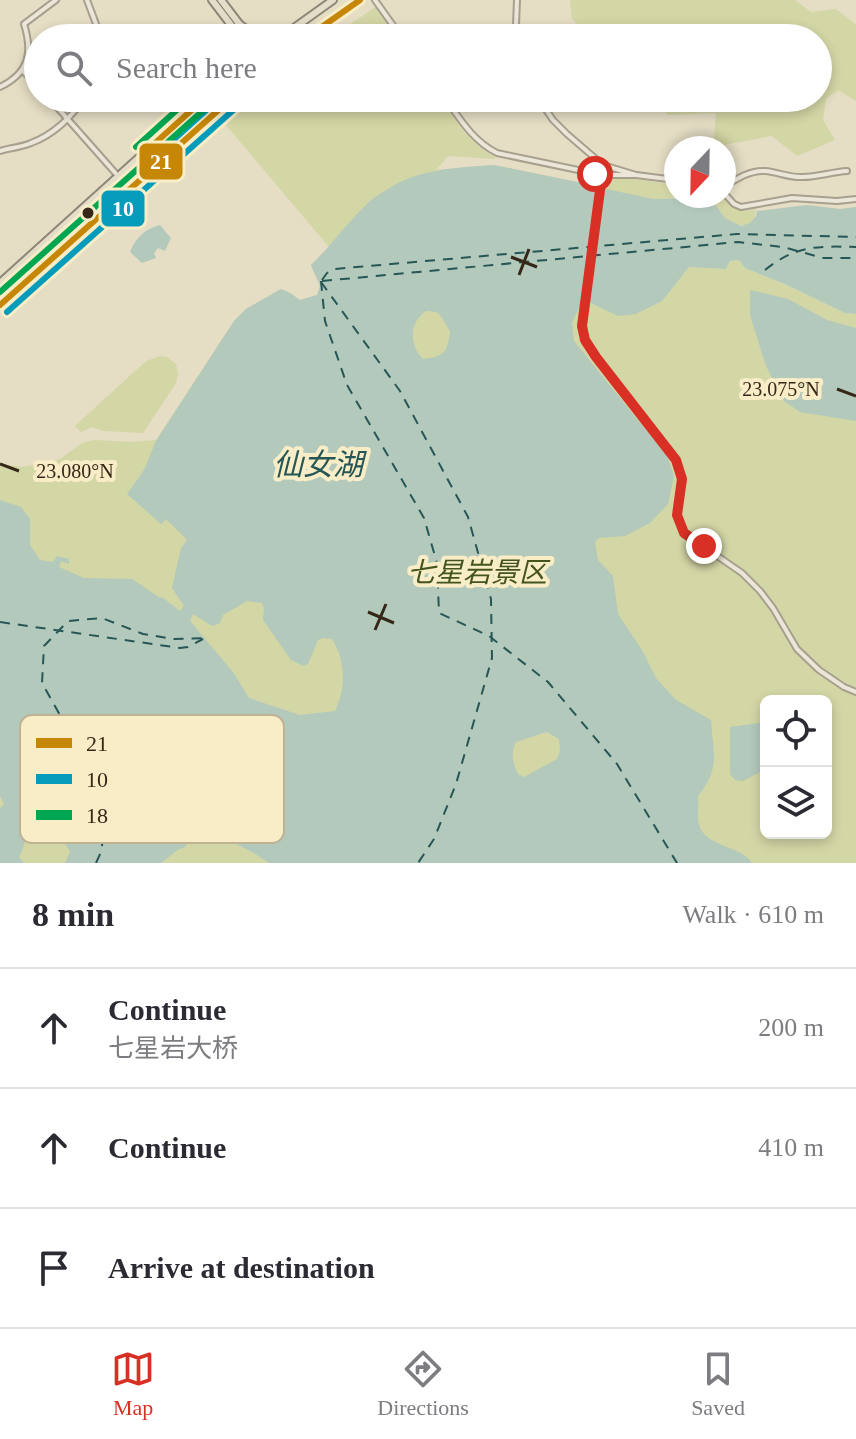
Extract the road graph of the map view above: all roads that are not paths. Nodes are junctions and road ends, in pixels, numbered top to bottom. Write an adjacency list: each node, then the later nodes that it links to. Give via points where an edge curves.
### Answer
1 (56, 0): 10 (street)
2 (87, 0): 11 (street)
3 (212, 0): 12 (main road)
4 (221, 0): 13 (main road)
5 (333, 0): 9 (main road)
6 (360, 0): 16 (main road)
7 (375, 0): 17 (street)
8 (517, 0): 18 (street)
9 (305, 21): 14 (main road); 15 (main road)
10 (24, 24)
11 (96, 24)
12 (234, 24)
13 (235, 24)
14 (301, 24)
15 (306, 24)
16 (326, 24)
17 (392, 24)
18 (516, 24)
19 (23, 70): 20 (street)
20 (0, 87)
21 (62, 112): 27 (street)
22 (74, 112): 27 (street)
23 (189, 112): 28 (main road)
24 (217, 112): 29 (main road)
25 (455, 112): 33 (street, via 471,133 497,153)
26 (548, 112): 31 (street)
27 (69, 119): 30 (street, via 32,143); 35 (street)
28 (177, 123): 29 (main road); 35 (main road)
29 (188, 138): 41 (main road)
30 (0, 151)
31 (604, 165): 33 (street, via 598,170); 33 (street, via 609,169); 34 (street)
32 (847, 171): 37 (street, via 807,177 756,171)
33 (603, 175): 34 (street); 42 (street, via 582,326 585,340 676,460 682,479 677,515 684,533 742,573 773,608 797,649 819,670)
34 (636, 175): 36 (street)
35 (118, 176): 40 (main road)
36 (664, 178)
37 (736, 180)
38 (856, 199): 39 (street, via 792,198)
39 (736, 205)
40 (0, 283)
41 (0, 305)
42 (856, 692)

